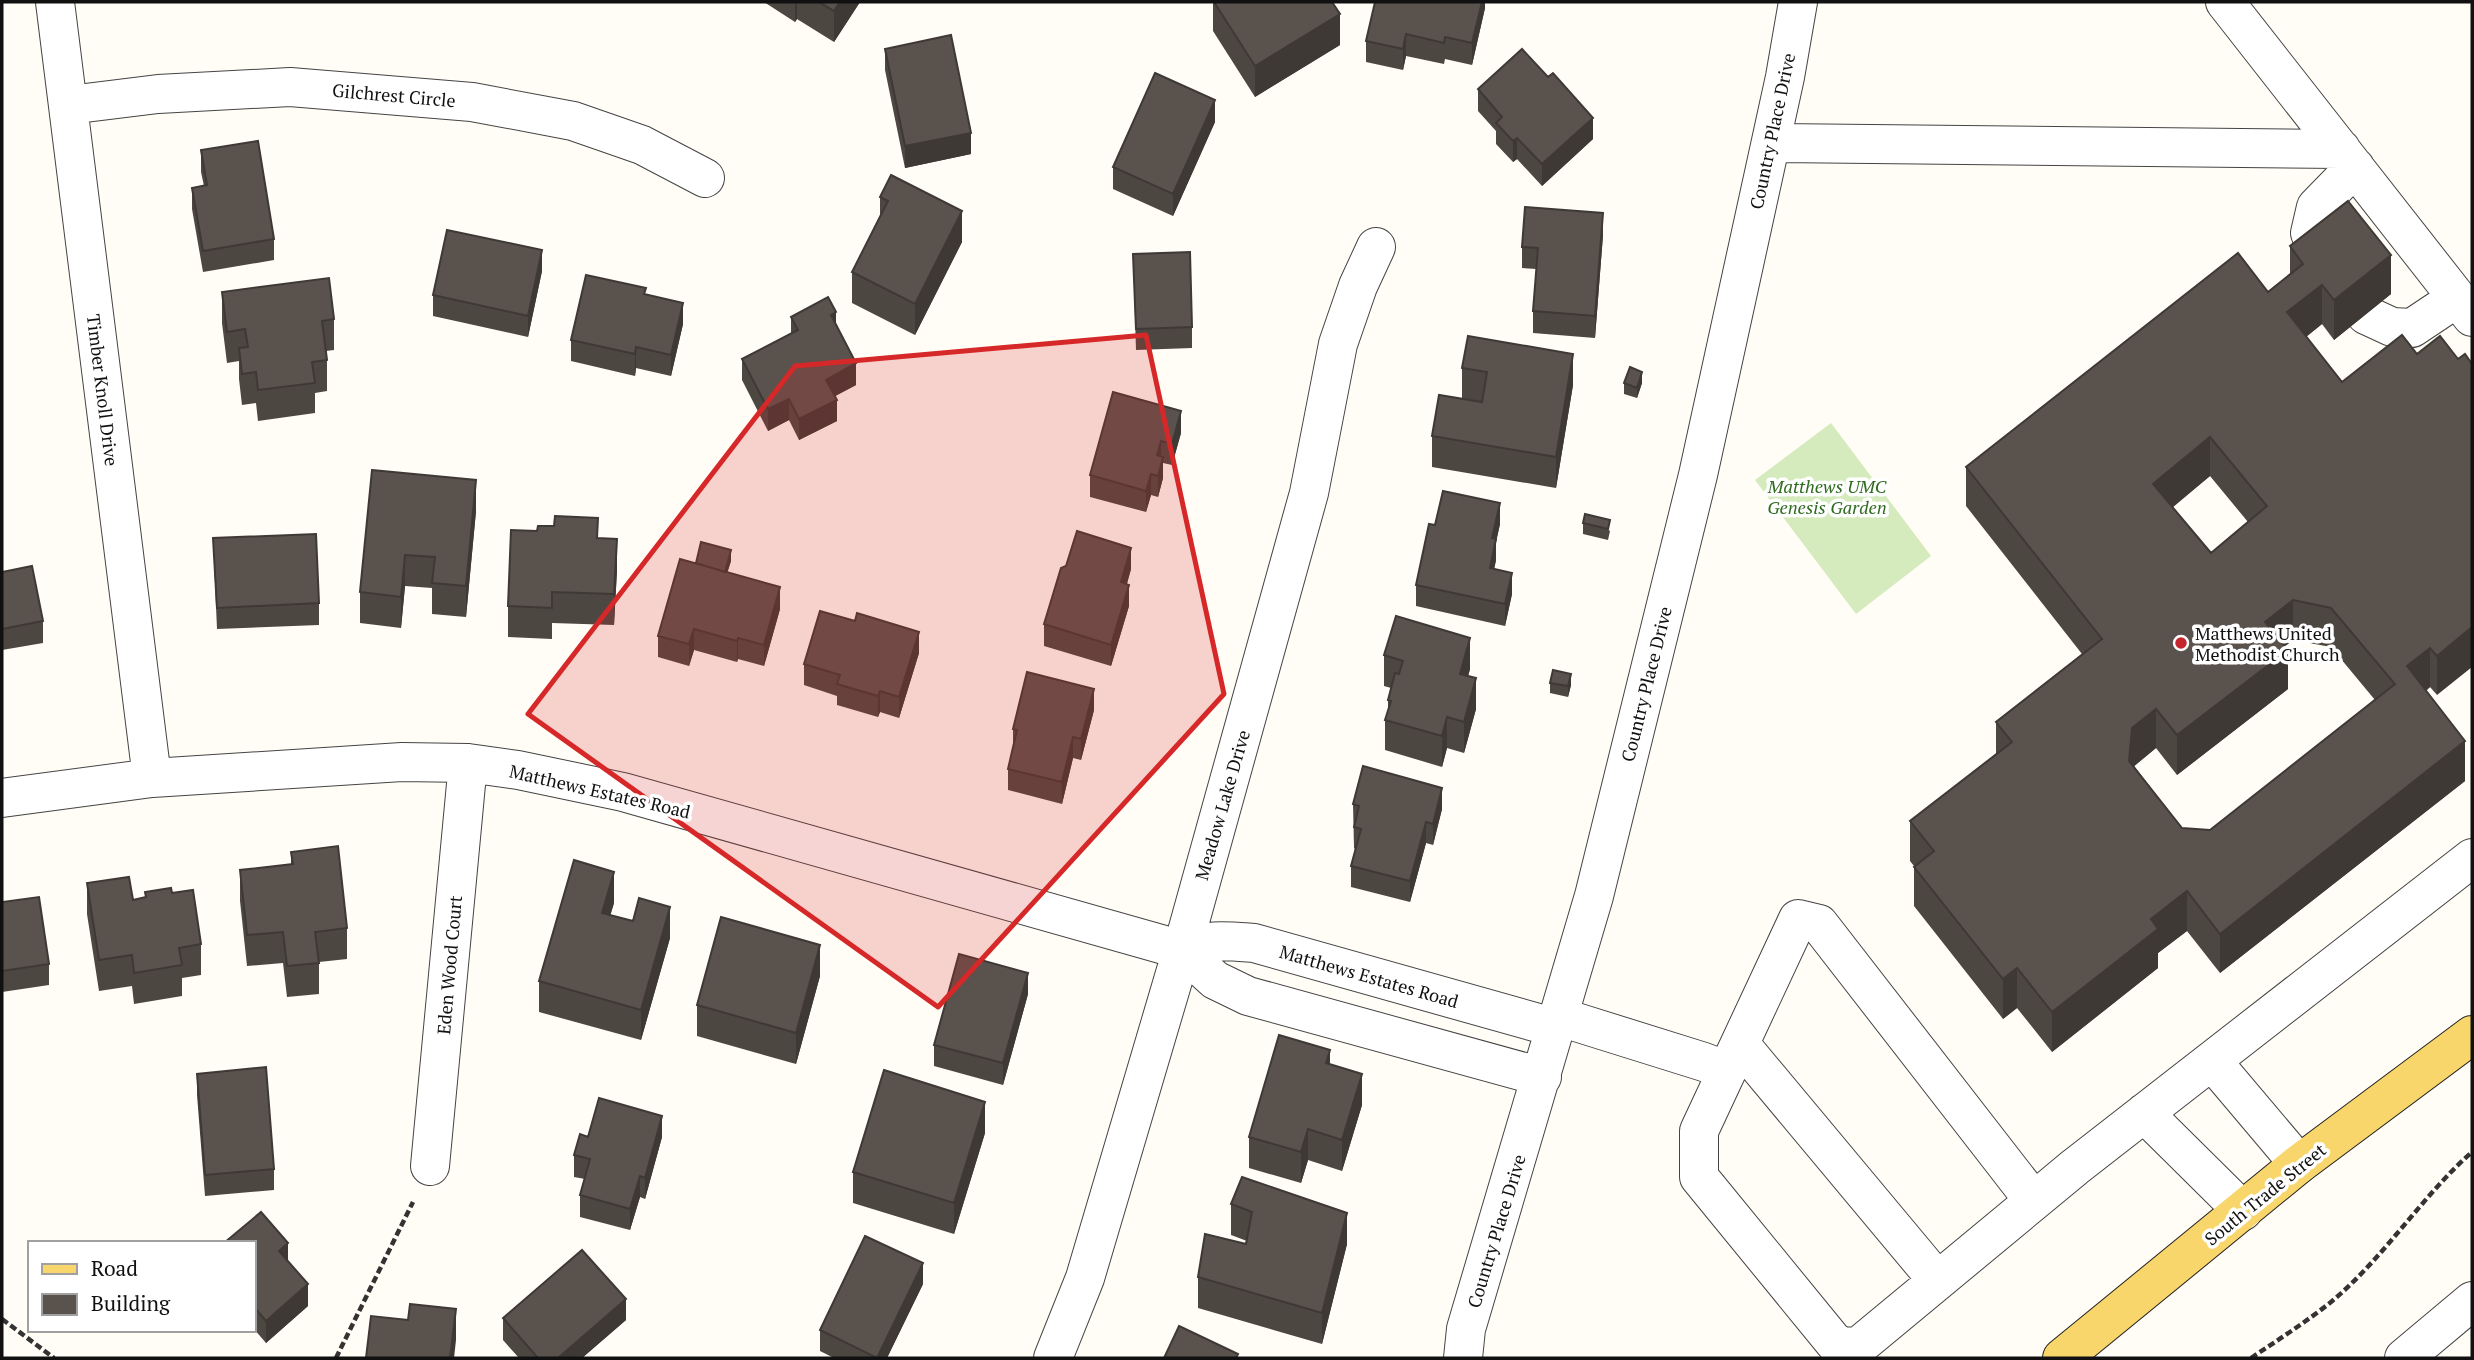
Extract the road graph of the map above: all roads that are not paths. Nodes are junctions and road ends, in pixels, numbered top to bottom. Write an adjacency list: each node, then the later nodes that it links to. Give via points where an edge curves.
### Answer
1 (55, 2): 4 (street, Timber Knoll Drive)
2 (1798, 2): 5 (street, Country Place Drive)
3 (2225, 2): 6 (street)
4 (69, 105): 7 (street, Gilchrest Circle, via 158,94 290,87 472,102 573,121 642,145); 13 (street, Timber Knoll Drive)
5 (1771, 143): 6 (street); 17 (street, Country Place Drive, via 1698,475)
6 (2348, 158): 9 (street, via 2316,207 2309,233); 10 (street)
7 (705, 178)
8 (1376, 247): 16 (street, Meadow Lake Drive, via 1338,344 1309,493)
9 (2321, 262)
10 (2465, 307): 11 (street, via 2412,328 2392,327)
11 (2366, 315)
12 (468, 763): 13 (street, Matthews Estates Road, via 402,762); 16 (street, Matthews Estates Road, via 623,792); 24 (street, Eden Wood Court)
13 (152, 778): 14 (street, Matthews Estates Road)
14 (2, 798)
15 (2472, 858): 20 (street)
16 (1182, 950): 17 (street, Matthews Estates Road, via 1216,940 1254,943); 21 (street, Matthews Estates Road, via 1215,980 1248,996); 29 (street, Meadow Lake Drive, via 1085,1278)
17 (1558, 1023): 19 (street, Matthews Estates Road, via 1704,1062); 21 (street, Country Place Drive)
18 (2472, 1035): 23 (main road, South Trade Street)
19 (1734, 1058): 25 (street, via 1798,919 1819,924); 27 (street); 27 (street, via 1699,1131 1699,1177 1838,1347 1859,1346)
20 (2212, 1061): 22 (street); 23 (street)
21 (1542, 1077): 30 (street, Country Place Drive, via 1466,1329)
22 (2144, 1113): 25 (street); 26 (street)
23 (2299, 1164): 26 (main road, South Trade Street)
24 (430, 1167)
25 (2034, 1201): 27 (street)
26 (2243, 1211): 31 (main road, South Trade Street)
27 (1937, 1280)
28 (2472, 1301): 32 (street)
29 (1053, 1358)
30 (1464, 1358)
31 (2062, 1358)
32 (2404, 1358)

